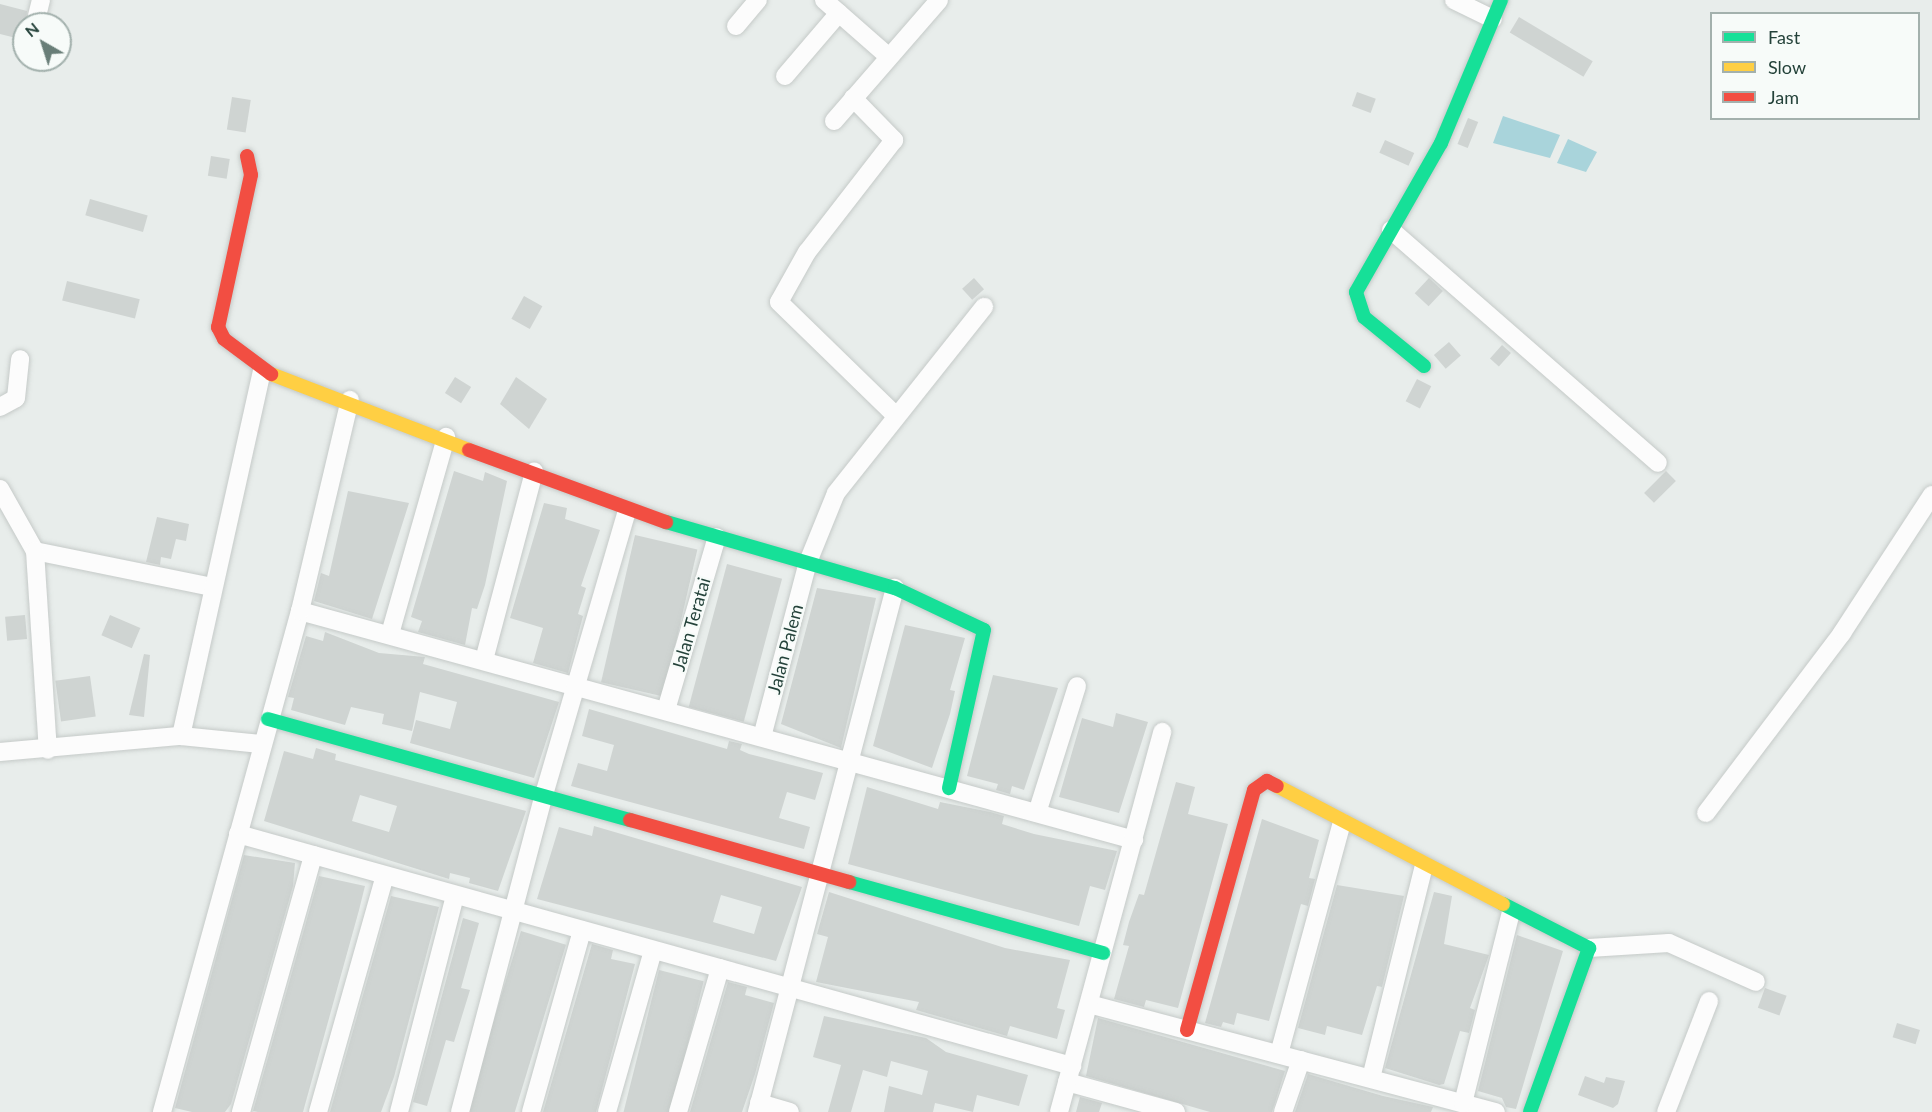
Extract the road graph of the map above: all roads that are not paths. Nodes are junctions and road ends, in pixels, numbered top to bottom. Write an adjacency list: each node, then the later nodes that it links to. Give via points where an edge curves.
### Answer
1 (758, 0): 8 (street)
2 (824, 0): 6 (street)
3 (939, 0): 9 (street)
4 (1454, 0): 7 (street)
5 (1501, 0): 7 (street)
6 (839, 14): 9 (street); 10 (street)
7 (1493, 19): 14 (street, via 1441,143)
8 (736, 26)
9 (889, 57): 11 (street)
10 (785, 76)
11 (853, 98): 12 (street); 21 (street, via 894,140 807,252 779,302)
12 (834, 121)
13 (247, 156): 18 (street, via 251,175 218,332)
14 (1391, 230): 17 (street, via 1356,292 1357,307); 23 (street)
15 (984, 307): 21 (street, Jalan Palem)
16 (20, 359): 20 (street, via 16,398)
17 (1424, 366)
18 (262, 371): 19 (street); 31 (street)
19 (350, 400): 22 (street); 33 (street)
20 (0, 407)
21 (895, 415): 30 (street, Jalan Palem, via 836,493)
22 (446, 437): 24 (street); 34 (street)
23 (1658, 463)
24 (534, 472): 27 (street); 35 (street)
25 (0, 489): 29 (street)
26 (1932, 495): 50 (street, via 1842,633)
27 (627, 510): 28 (street); 36 (street)
28 (717, 537): 30 (street); 38 (street, Jalan Teratai)
29 (35, 551): 31 (street); 44 (street)
30 (808, 562): 32 (street); 42 (street, Jalan Palem)
31 (212, 587): 41 (street)
32 (895, 588): 46 (street); 47 (street, via 984,630)
33 (300, 611): 34 (street); 39 (street)
34 (390, 634): 35 (street)
35 (484, 660): 36 (street)
36 (577, 686): 38 (street); 48 (street)
37 (1077, 686): 49 (street)
38 (666, 710): 42 (street)
39 (268, 719): 43 (street); 48 (street)
40 (1162, 732): 53 (street)
41 (181, 736): 43 (street); 44 (street)
42 (762, 737): 46 (street)
43 (261, 744): 52 (street)
44 (48, 750): 45 (street)
45 (0, 752)
46 (852, 762): 47 (street); 56 (street)
47 (949, 788): 49 (street)
48 (543, 798): 56 (street); 59 (street)
49 (1037, 813): 53 (street)
50 (1706, 813)
51 (1342, 822): 55 (street); 70 (street, via 1267,781 1258,782); 71 (street)
52 (238, 834): 54 (street); 77 (street)
53 (1134, 840): 64 (street)
54 (313, 855): 57 (street); 78 (street)
55 (1424, 866): 60 (street); 74 (street)
56 (821, 875): 64 (street); 67 (street)
57 (385, 876): 58 (street); 79 (street)
58 (455, 895): 59 (street); 80 (street)
59 (516, 912): 61 (street); 81 (street)
60 (1511, 912): 62 (street); 75 (street)
61 (582, 930): 63 (street); 82 (street)
62 (1589, 948): 66 (street, via 1668,943); 90 (street)
63 (653, 950): 65 (street); 83 (street)
64 (1103, 953): 69 (street)
65 (720, 968): 67 (street); 84 (street)
66 (1756, 982)
67 (792, 988): 73 (street); 76 (street)
68 (1709, 1001): 91 (street)
69 (1089, 1004): 70 (street); 73 (street)
70 (1187, 1030): 71 (street)
71 (1279, 1054): 72 (street)
72 (1301, 1060): 74 (street); 88 (street)
73 (1070, 1074): 86 (street); 87 (street)
74 (1371, 1078): 75 (street)
75 (1463, 1103): 89 (street)
76 (758, 1108): 85 (street)
77 (162, 1112)
78 (241, 1112)
79 (318, 1112)
80 (399, 1112)
81 (460, 1112)
82 (531, 1112)
83 (607, 1112)
84 (678, 1112)
85 (790, 1112)
86 (1059, 1112)
87 (1176, 1112)
88 (1283, 1112)
89 (1496, 1112)
90 (1530, 1112)
91 (1666, 1112)

